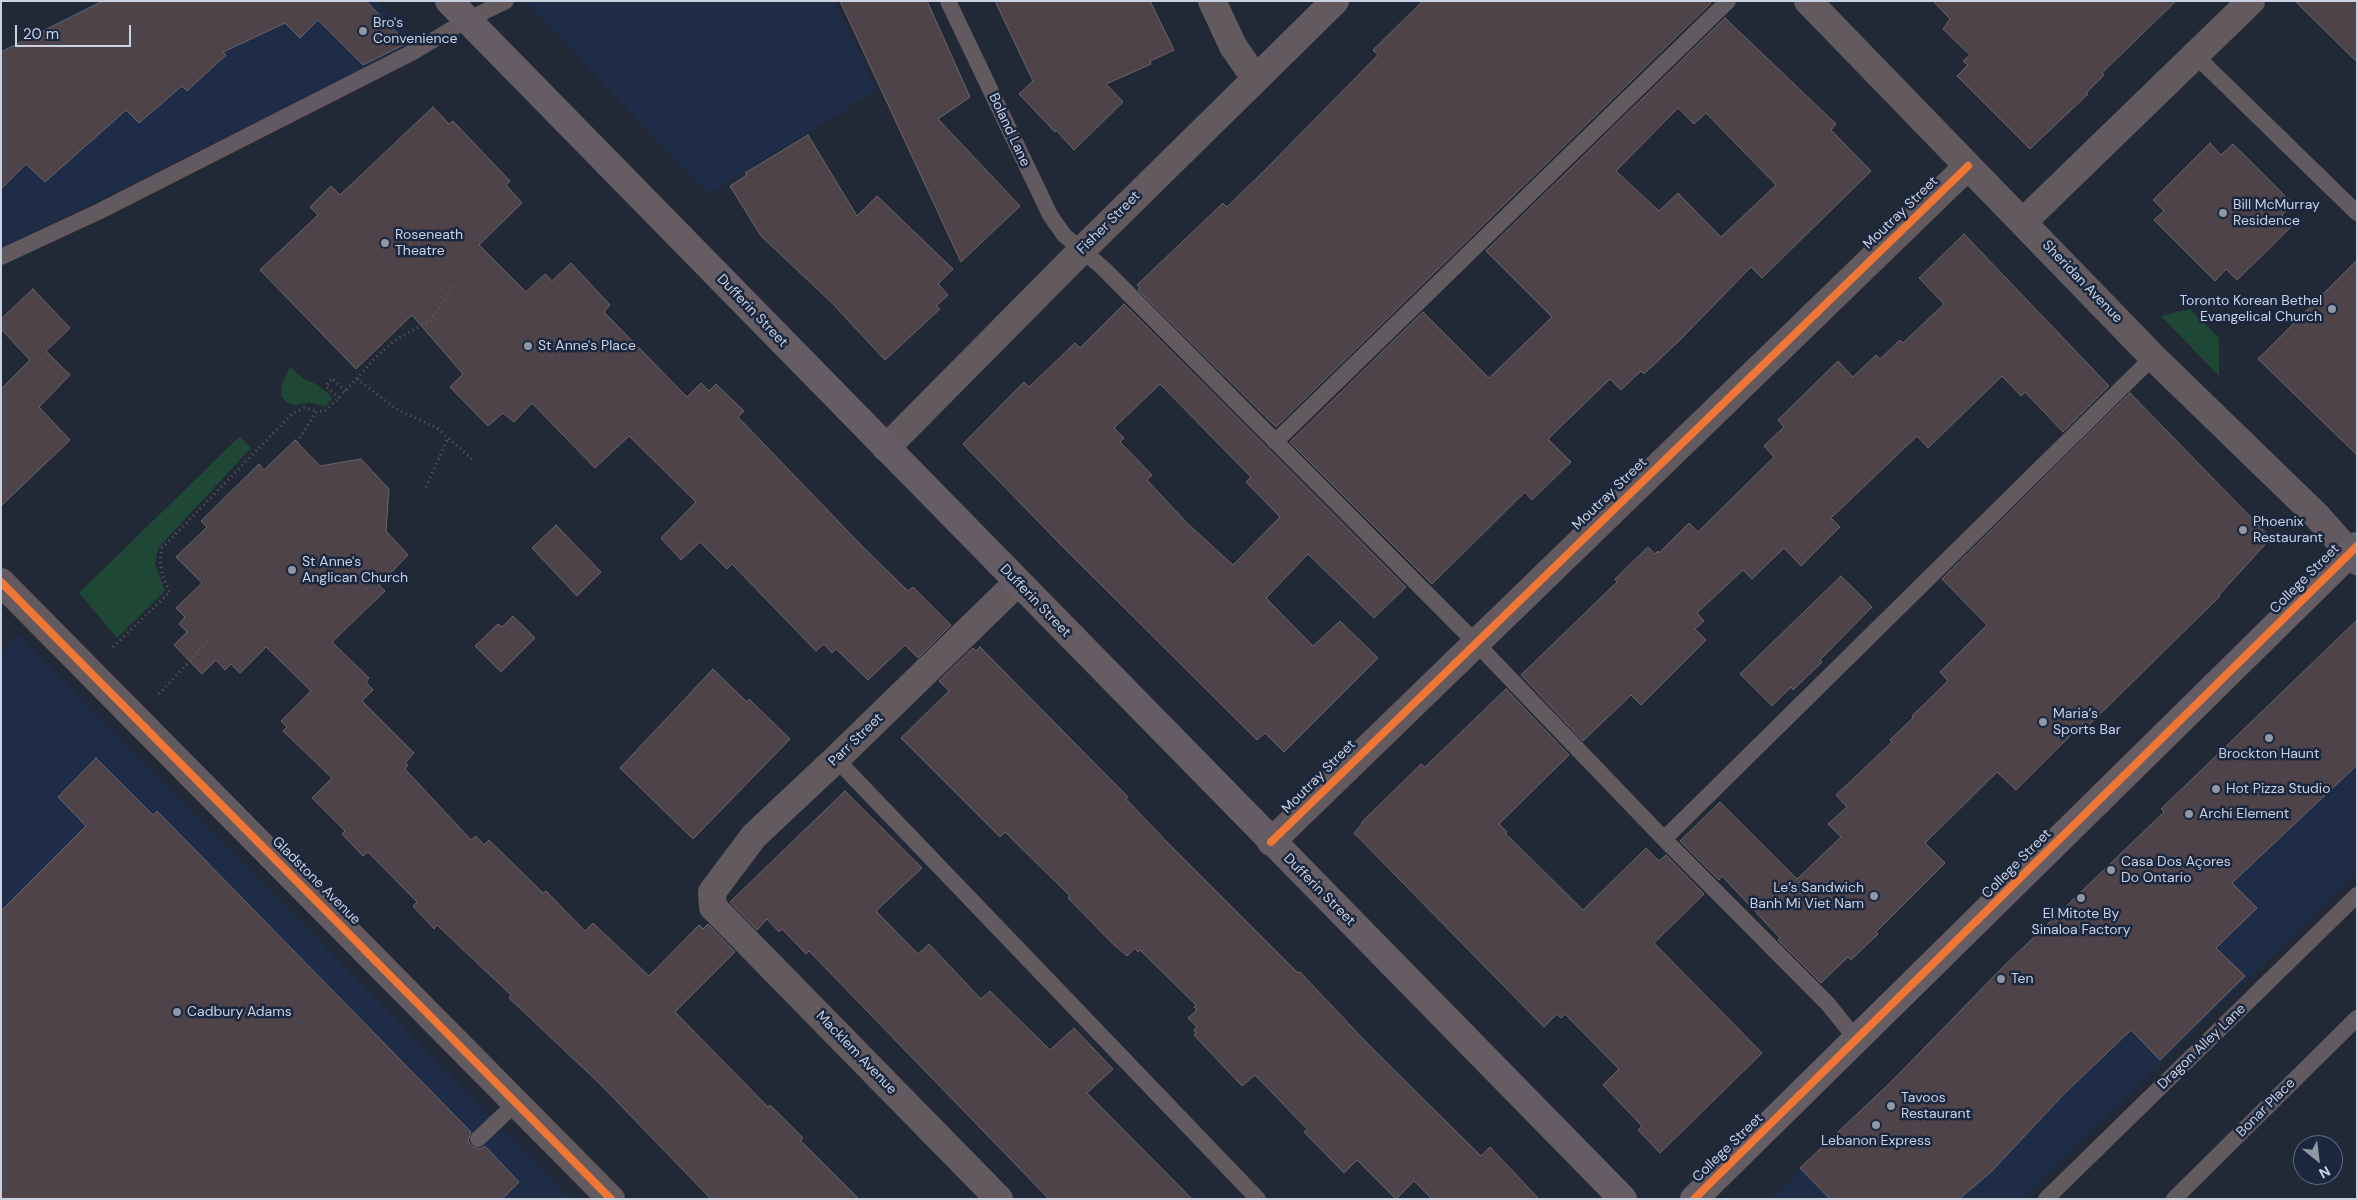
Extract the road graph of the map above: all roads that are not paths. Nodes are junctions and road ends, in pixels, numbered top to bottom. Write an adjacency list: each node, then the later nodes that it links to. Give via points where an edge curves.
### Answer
1 (506, 1): 8 (lane)
2 (948, 1): 14 (lane, Boland Lane, via 1050,215)
3 (1212, 1): 10 (street, via 1233,46)
4 (1335, 1): 10 (street, Fisher Street)
5 (1728, 1): 17 (lane)
6 (1808, 1): 11 (street, Sheridan Avenue)
7 (2251, 1): 9 (street)
8 (458, 11): 15 (lane, via 406,56); 18 (main road, Dufferin Street)
9 (2196, 55): 12 (lane); 13 (street)
10 (1255, 78): 14 (street, Fisher Street)
11 (1968, 166): 13 (street, Sheridan Avenue); 22 (street, Moutray Street)
12 (2357, 213)
13 (2024, 221): 16 (street, Sheridan Avenue)
14 (1082, 250): 17 (lane, Boland Lane); 18 (street, Fisher Street)
15 (1, 257)
16 (2153, 357): 19 (street, Sheridan Avenue); 24 (lane)
17 (1275, 442): 22 (lane, Boland Lane)
18 (886, 448): 21 (main road, Dufferin Street)
19 (2354, 553): 29 (main road, College Street)
20 (1, 582): 30 (street, Gladstone Avenue)
21 (1018, 583): 23 (street, Parr Street); 25 (main road, Dufferin Street)
22 (1475, 642): 24 (lane, Boland Lane); 25 (street, Moutray Street)
23 (836, 759): 27 (street, Parr Street, via 754,836 712,892); 34 (lane)
24 (1664, 839): 29 (lane, Boland Lane, via 1828,1004)
25 (1271, 842): 35 (main road, Dufferin Street)
26 (2357, 895): 37 (lane, Dragon Alley Lane)
27 (713, 907): 33 (street, Macklem Avenue)
28 (2357, 1018): 38 (lane, Bonar Place)
29 (1856, 1039): 36 (main road, College Street)
30 (517, 1102): 31 (lane); 32 (street, Gladstone Avenue)
31 (478, 1139)
32 (611, 1199)
33 (999, 1199)
34 (1258, 1199)
35 (1623, 1199)
36 (1694, 1199)
37 (2046, 1199)
38 (2174, 1199)

